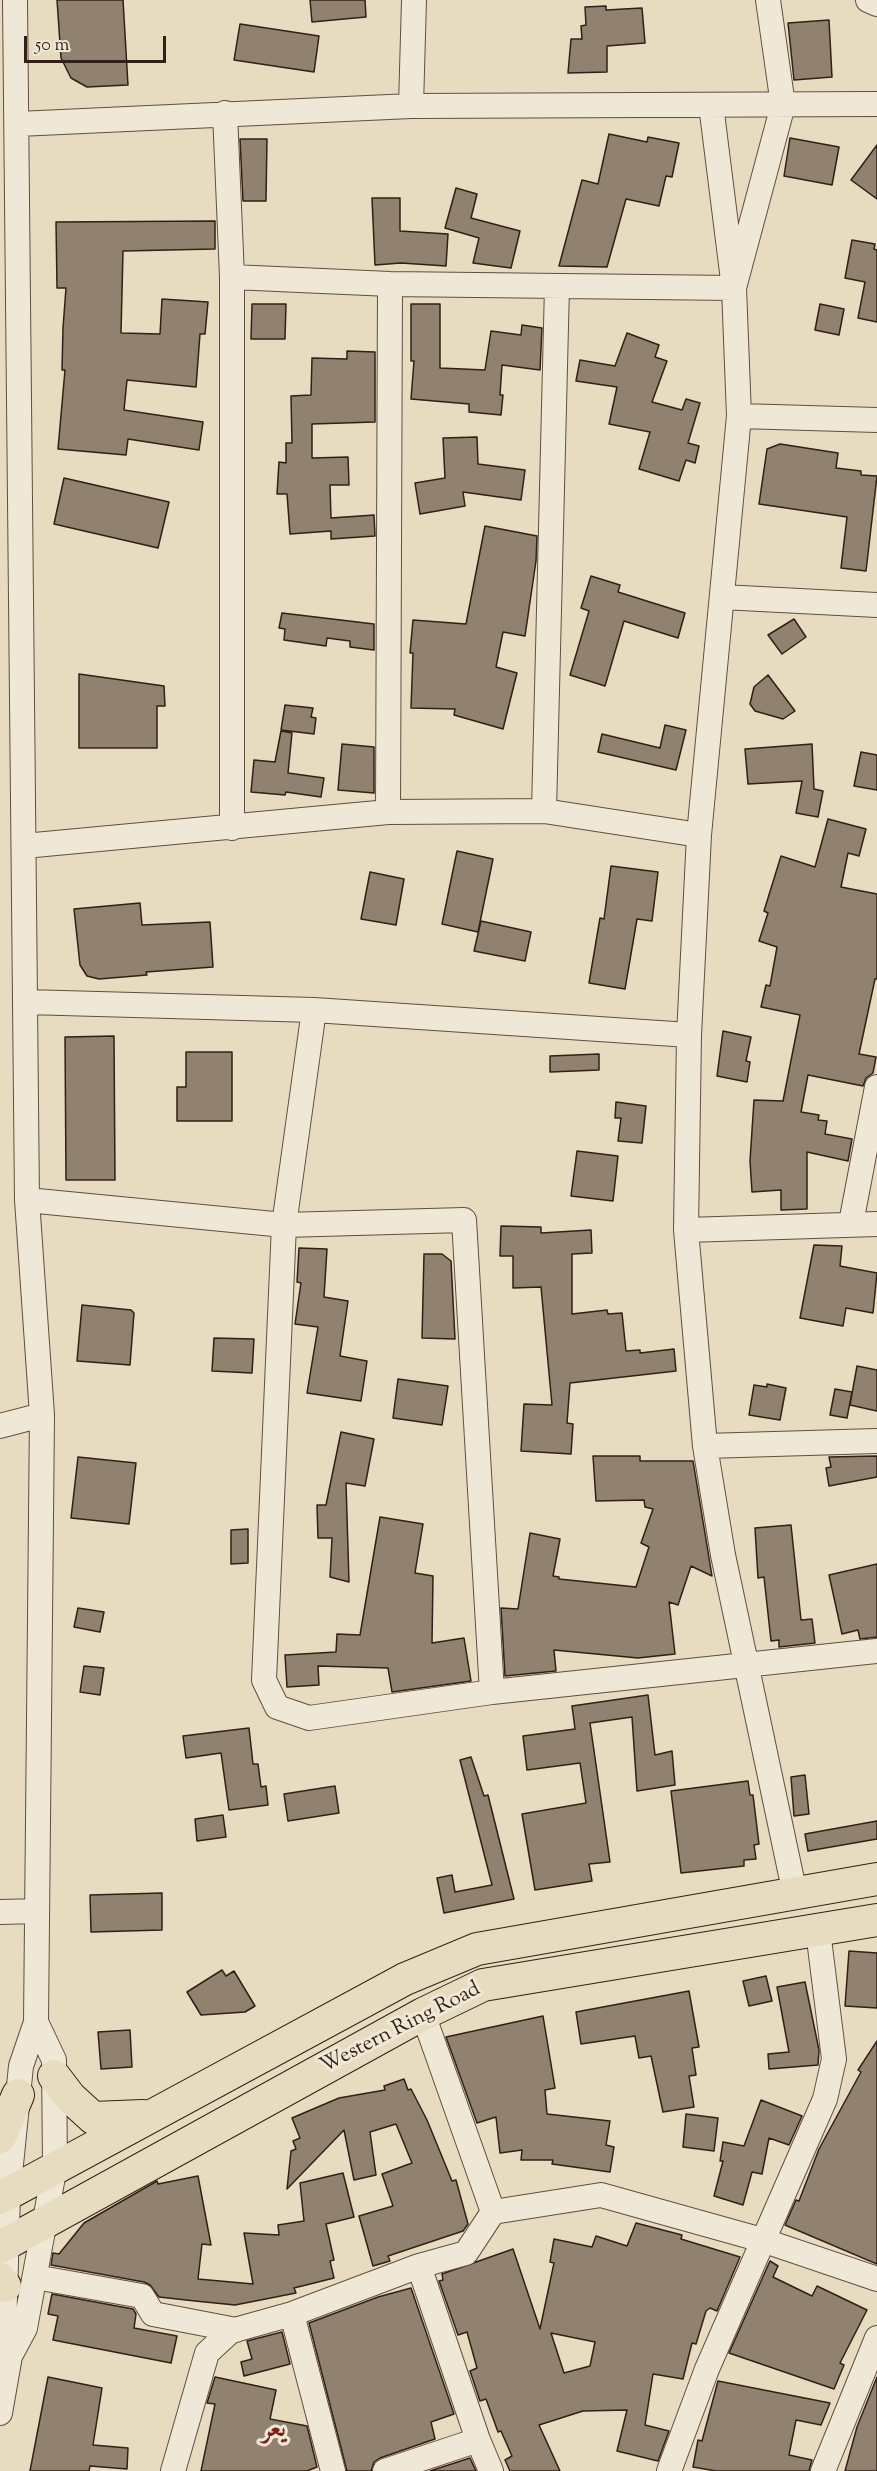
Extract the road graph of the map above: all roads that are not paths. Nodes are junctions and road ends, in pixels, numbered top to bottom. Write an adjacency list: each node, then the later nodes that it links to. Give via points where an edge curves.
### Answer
1 (15, 0): 6 (street)
2 (414, 0): 10 (street)
3 (768, 0): 9 (street)
4 (868, 0): 5 (street)
5 (877, 4)
6 (8, 42): 12 (street)
7 (877, 104): 9 (street)
8 (711, 105): 9 (street); 10 (street); 17 (street)
9 (783, 105): 17 (street)
10 (411, 106): 11 (street)
11 (225, 113): 12 (street); 14 (street)
12 (18, 124): 13 (street)
13 (10, 267): 21 (street)
14 (232, 277): 15 (street); 25 (street)
15 (390, 284): 16 (street); 24 (street)
16 (557, 286): 17 (street); 23 (street)
17 (734, 288): 18 (street)
18 (740, 416): 19 (street); 20 (street)
19 (877, 420)
20 (722, 597): 22 (street); 26 (street)
21 (11, 604): 27 (street)
22 (877, 605)
23 (544, 811): 24 (street); 26 (street)
24 (388, 812): 25 (street)
25 (232, 828): 27 (street)
26 (699, 835): 30 (street)
27 (24, 846): 28 (street)
28 (26, 1002): 29 (street); 32 (street)
29 (314, 1010): 30 (street); 35 (street)
30 (689, 1035): 36 (street)
31 (877, 1087): 33 (street)
32 (27, 1200): 35 (street); 37 (street)
33 (851, 1223): 34 (street); 36 (street)
34 (877, 1224)
35 (284, 1225): 43 (street, via 464,1220); 43 (street, via 264,1680 277,1707 309,1718)
36 (686, 1230): 40 (street)
37 (42, 1415): 38 (street); 46 (street)
38 (0, 1426)
39 (877, 1442): 40 (street)
40 (705, 1446): 42 (street)
41 (877, 1651): 42 (street)
42 (745, 1663): 43 (street); 45 (street)
43 (492, 1692)
44 (877, 1880): 45 (main road, Western Ring Road)
45 (795, 1894): 54 (main road, Western Ring Road, via 477,1949 405,1979)
46 (37, 1911): 47 (street); 51 (street)
47 (0, 1912)
48 (877, 1920): 49 (main road, Western Ring Road)
49 (818, 1931): 50 (main road, Western Ring Road, via 483,1985); 60 (street, via 834,2059 825,2099)
50 (423, 2014): 58 (street); 59 (main road, Western Ring Road)
51 (36, 2022): 52 (street, via 54,2060); 53 (street, via 21,2066)
52 (54, 2076): 54 (main road, via 93,2118); 56 (street)
53 (18, 2095): 55 (main road); 57 (street)
54 (150, 2115): 56 (main road, Western Ring Road)
55 (0, 2137)
56 (55, 2166): 57 (main road, Western Ring Road); 59 (street)
57 (4, 2196): 61 (street)
58 (493, 2212): 60 (street, via 601,2195); 62 (street, via 466,2253)
59 (46, 2222): 61 (main road, Western Ring Road); 63 (street)
60 (762, 2240): 64 (street); 76 (street)
61 (4, 2245): 65 (street)
62 (419, 2266): 66 (street); 71 (street)
63 (35, 2277): 67 (street, via 142,2296 153,2314); 69 (street, via 25,2328)
64 (877, 2279)
65 (3, 2283): 69 (street, via 4,2330)
66 (292, 2314): 67 (street); 73 (street)
67 (236, 2330): 72 (street, via 207,2353)
68 (877, 2337): 77 (street)
69 (10, 2356): 70 (street)
70 (0, 2414)
71 (478, 2440): 74 (street); 75 (street)
72 (173, 2471)
73 (333, 2471)
74 (384, 2471)
75 (491, 2471)
76 (669, 2471)
77 (823, 2471)

